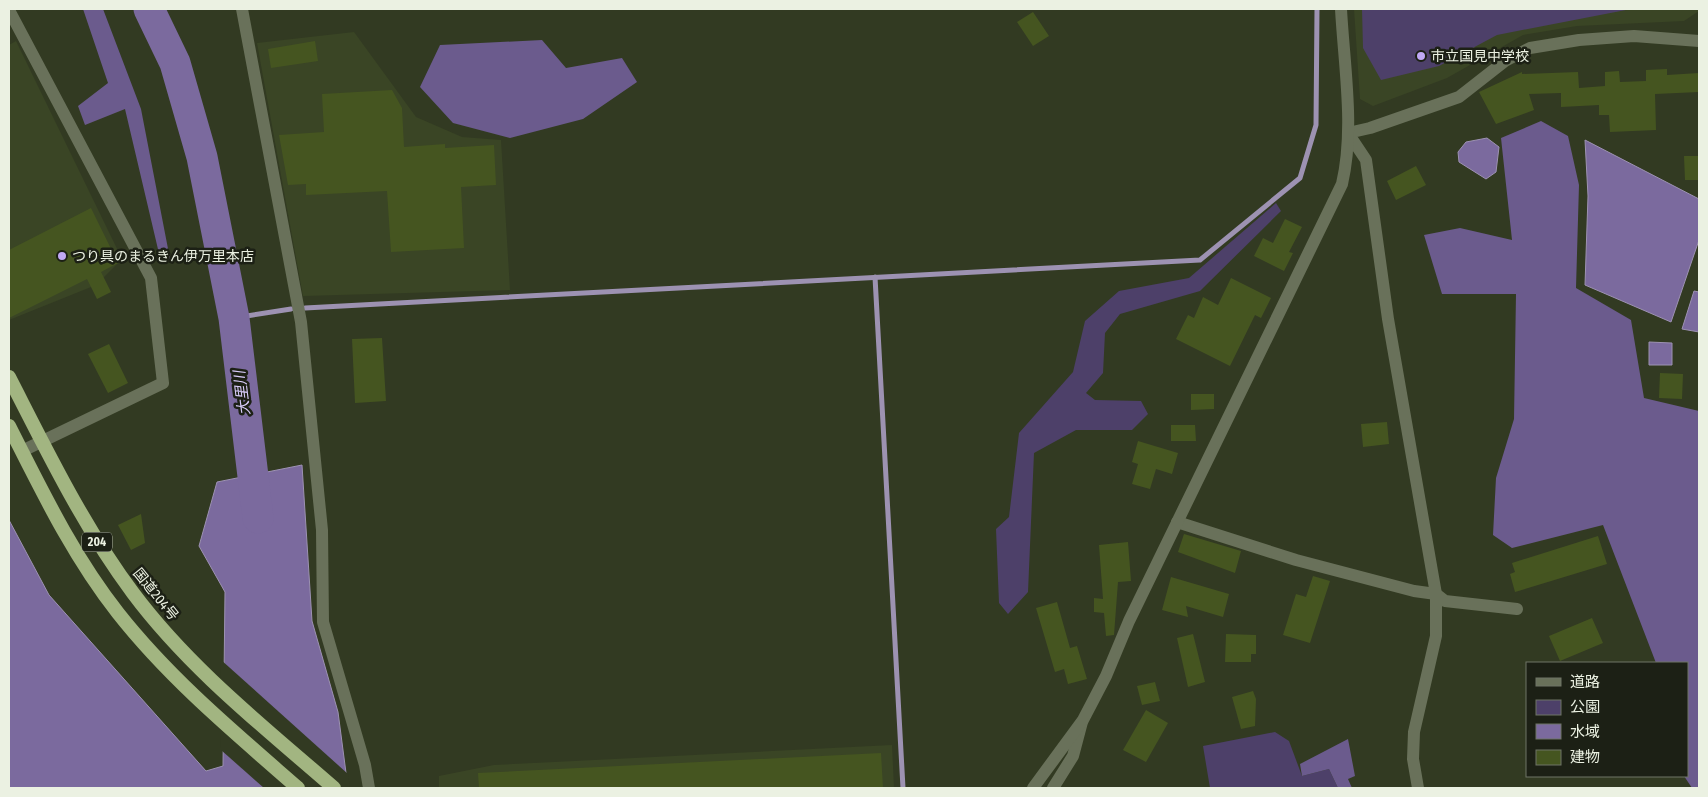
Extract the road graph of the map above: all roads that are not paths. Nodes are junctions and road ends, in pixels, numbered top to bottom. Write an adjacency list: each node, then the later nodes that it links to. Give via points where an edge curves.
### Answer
1 (242, 9): 16 (street, via 301,322 322,530 324,622 365,765)
2 (1341, 9): 5 (street)
3 (9, 10): 8 (street, via 151,278 163,383)
4 (1699, 41): 5 (street, via 1634,36 1530,48 1504,61 1459,97)
5 (1348, 134): 10 (street, via 1342,184); 11 (street, via 1366,160 1388,318)
6 (9, 377): 8 (highway, 国道204号 / 204)
7 (9, 426): 9 (highway, 204)
8 (42, 440): 9 (street); 15 (highway, 国道204号 / 204, via 74,501 134,595 217,686)
9 (22, 452): 14 (highway, 204, via 79,557 118,613 160,662)
10 (1177, 522): 11 (street, via 1296,560); 13 (street)
11 (1436, 594): 12 (street, via 1445,600); 19 (street, via 1436,636 1414,732 1413,759)
12 (1517, 609)
13 (1083, 720): 17 (street); 18 (street, via 1072,756)
14 (298, 788)
15 (334, 788)
16 (368, 788)
17 (1033, 788)
18 (1053, 788)
19 (1418, 788)

